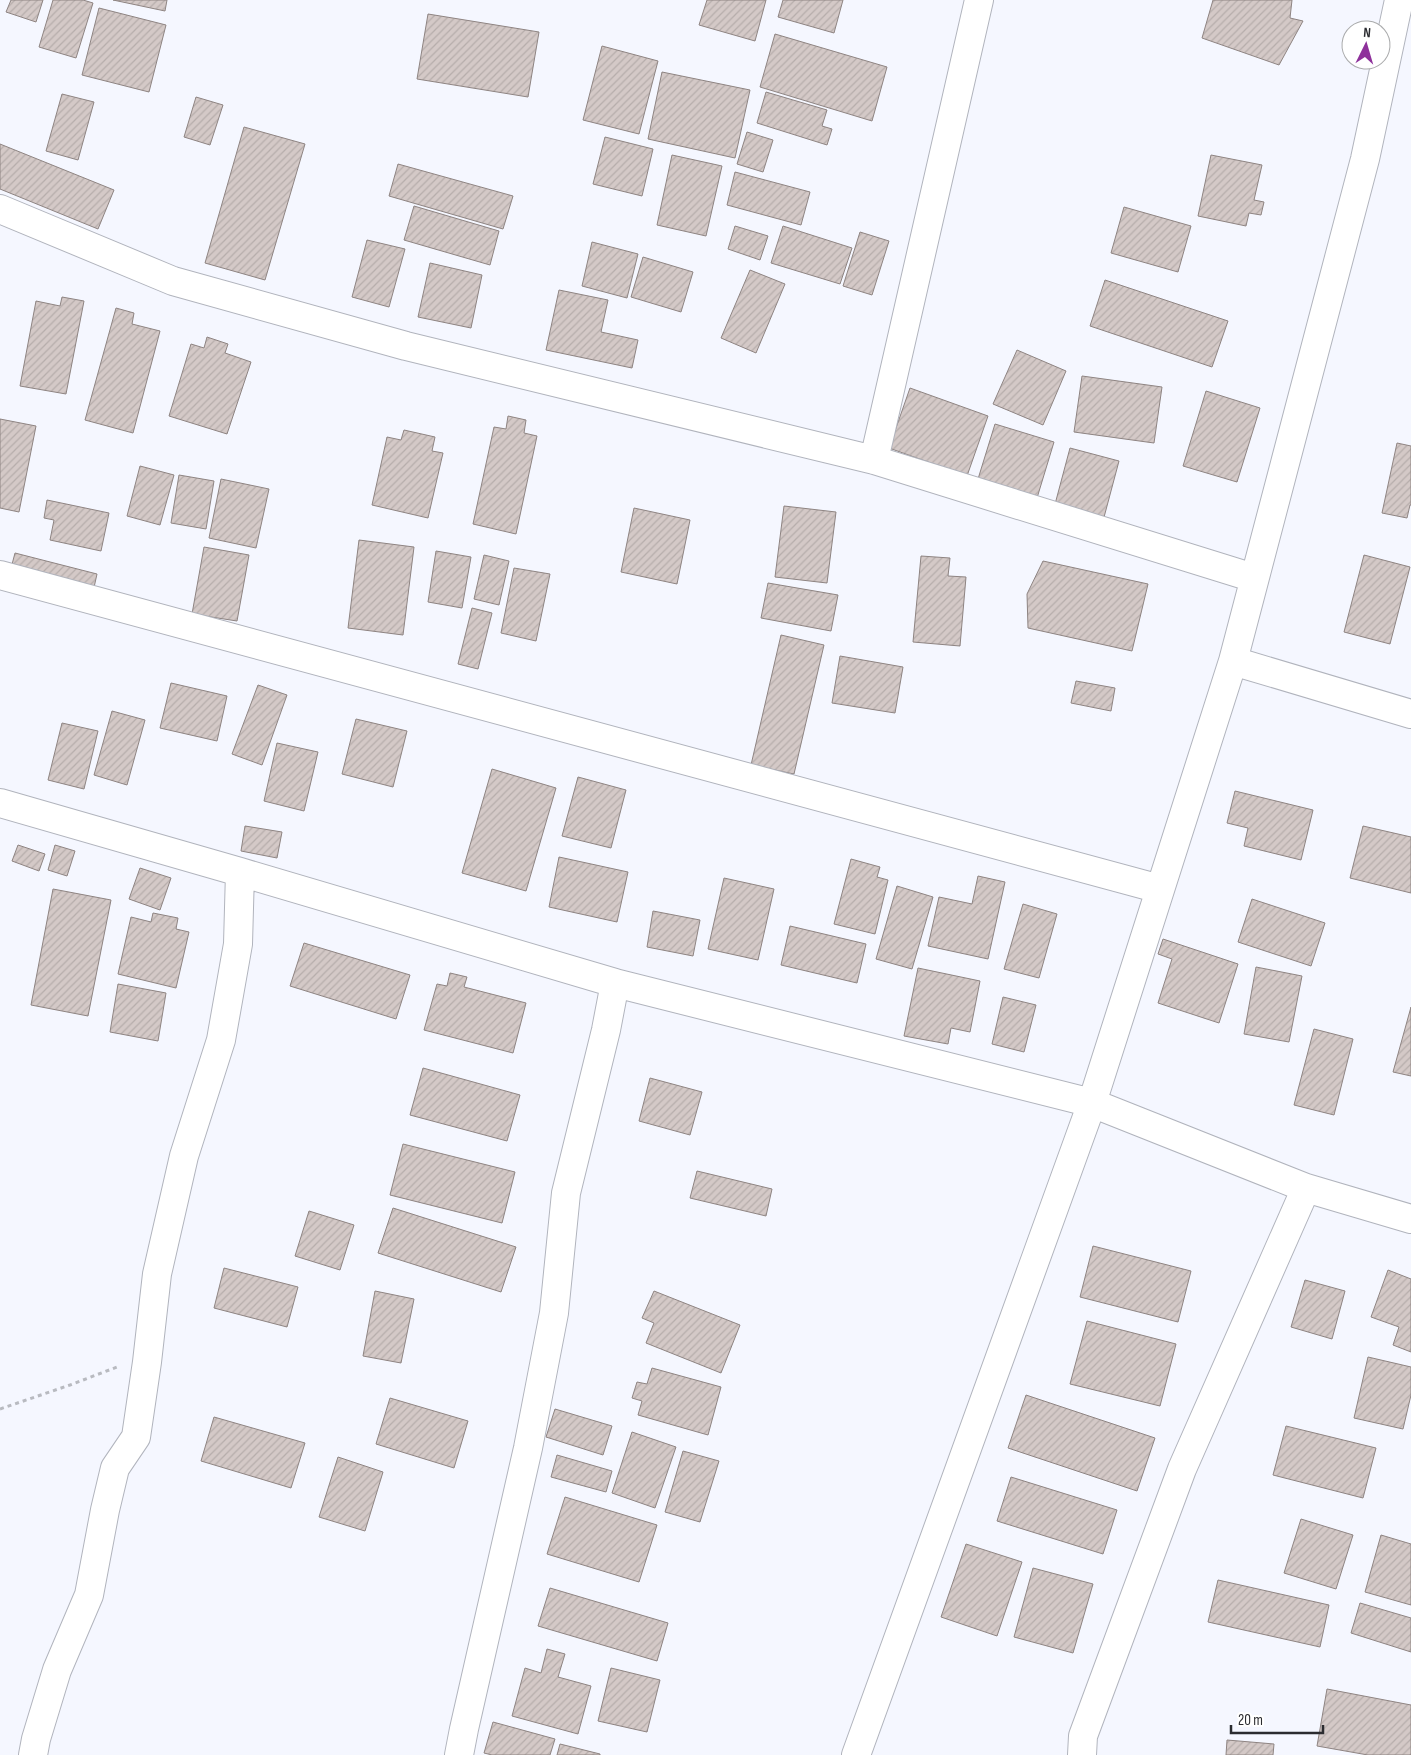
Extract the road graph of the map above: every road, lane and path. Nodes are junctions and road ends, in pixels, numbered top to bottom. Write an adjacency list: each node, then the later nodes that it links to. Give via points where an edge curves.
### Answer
1 (979, 0): 4 (street)
2 (1399, 0): 6 (street, via 1365,159)
3 (0, 209): 4 (street, via 173,281 406,346)
4 (874, 460): 6 (street)
5 (0, 575): 11 (street)
6 (1254, 578): 7 (street)
7 (1233, 661): 8 (street); 11 (street)
8 (1411, 714)
9 (0, 803): 10 (street)
10 (240, 872): 12 (street); 16 (street, via 238,944 221,1040 184,1156 159,1265)
11 (1160, 888): 13 (street)
12 (615, 983): 13 (street); 19 (street, via 566,1193 554,1313 528,1448)
13 (1092, 1103): 14 (street); 20 (street)
14 (1306, 1188): 15 (street); 21 (street, via 1182,1470 1083,1736)
15 (1411, 1219)
16 (147, 1362): 17 (path, via 119,1366); 18 (street, via 136,1437 115,1468 89,1595 57,1670)
17 (0, 1409)
18 (33, 1755)
19 (459, 1755)
20 (856, 1755)
21 (1082, 1755)

